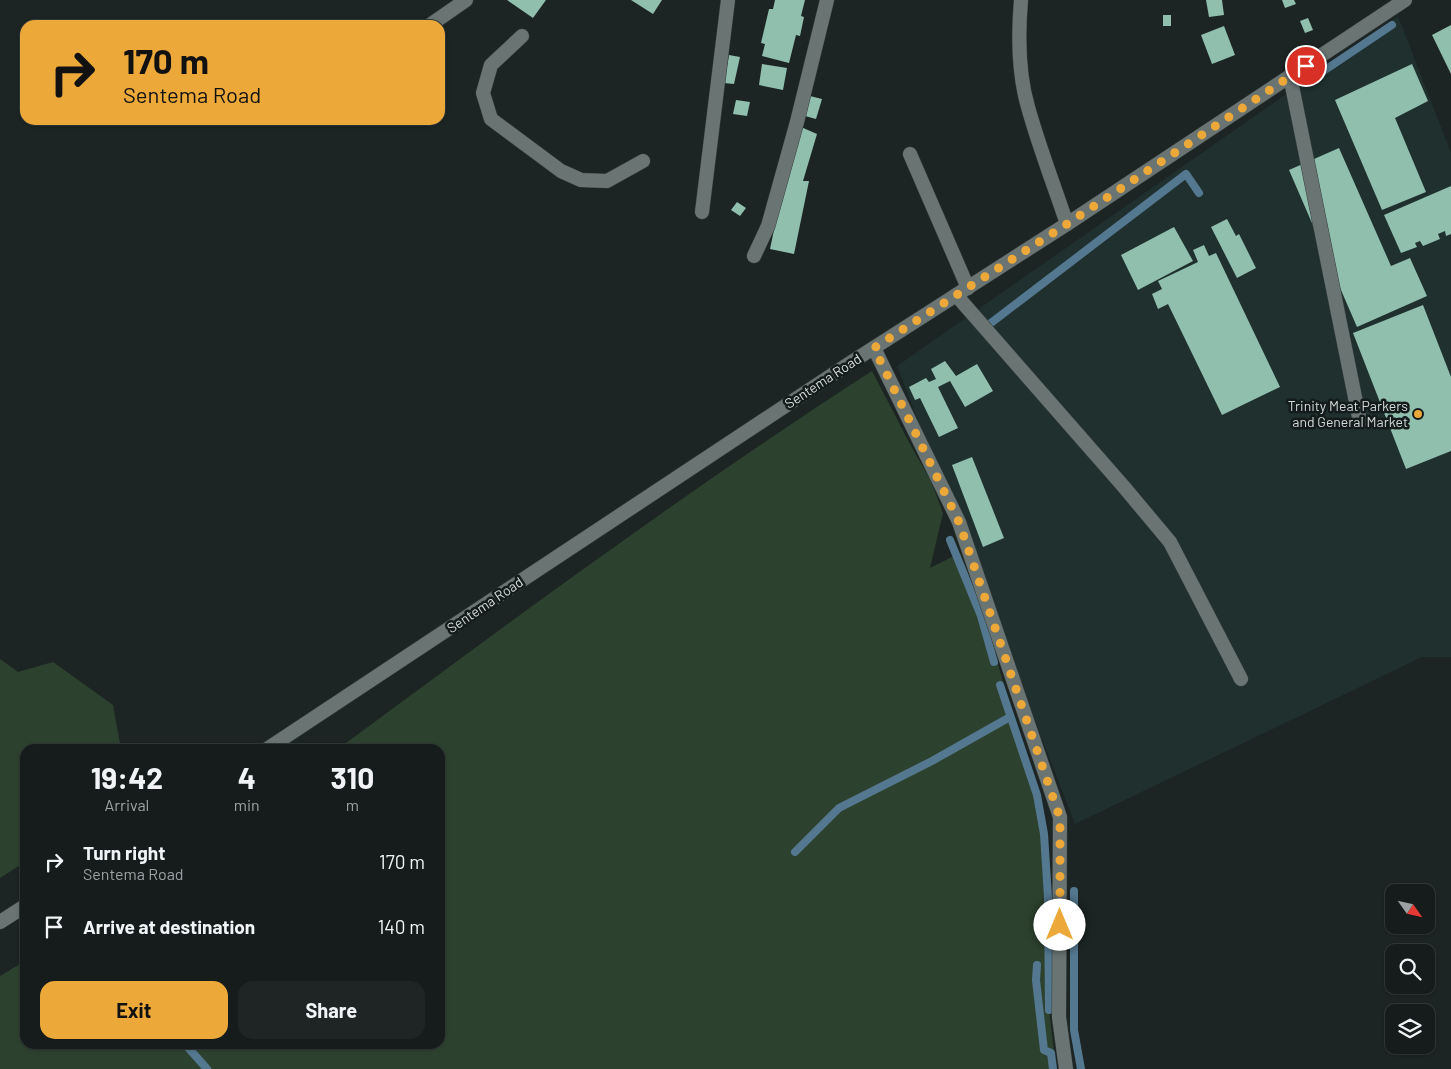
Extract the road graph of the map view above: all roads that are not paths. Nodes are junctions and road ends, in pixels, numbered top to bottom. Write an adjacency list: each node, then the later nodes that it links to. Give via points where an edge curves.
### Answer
1 (466, 0): 6 (street)
2 (728, 0): 11 (street)
3 (827, 0): 13 (street, via 797,122 770,216)
4 (1021, 0): 12 (street, via 1019,30 1027,106)
5 (1405, 0): 8 (street, Sentema Road)
6 (437, 20)
7 (522, 36): 10 (street, via 490,65 483,93 491,119 561,171 581,180 607,181)
8 (1290, 76): 12 (street, Sentema Road); 16 (street)
9 (910, 154): 14 (street)
10 (644, 161)
11 (702, 212)
12 (1067, 224): 14 (street, Sentema Road)
13 (754, 256)
14 (962, 292): 15 (street, Sentema Road); 17 (street, via 1170,542)
15 (874, 348): 18 (street, Sentema Road); 21 (street, via 959,522 1060,818 1059,1017)
16 (1360, 422)
17 (1241, 679)
18 (275, 744)
19 (20, 909): 20 (street)
20 (0, 922)
21 (1066, 1069)

